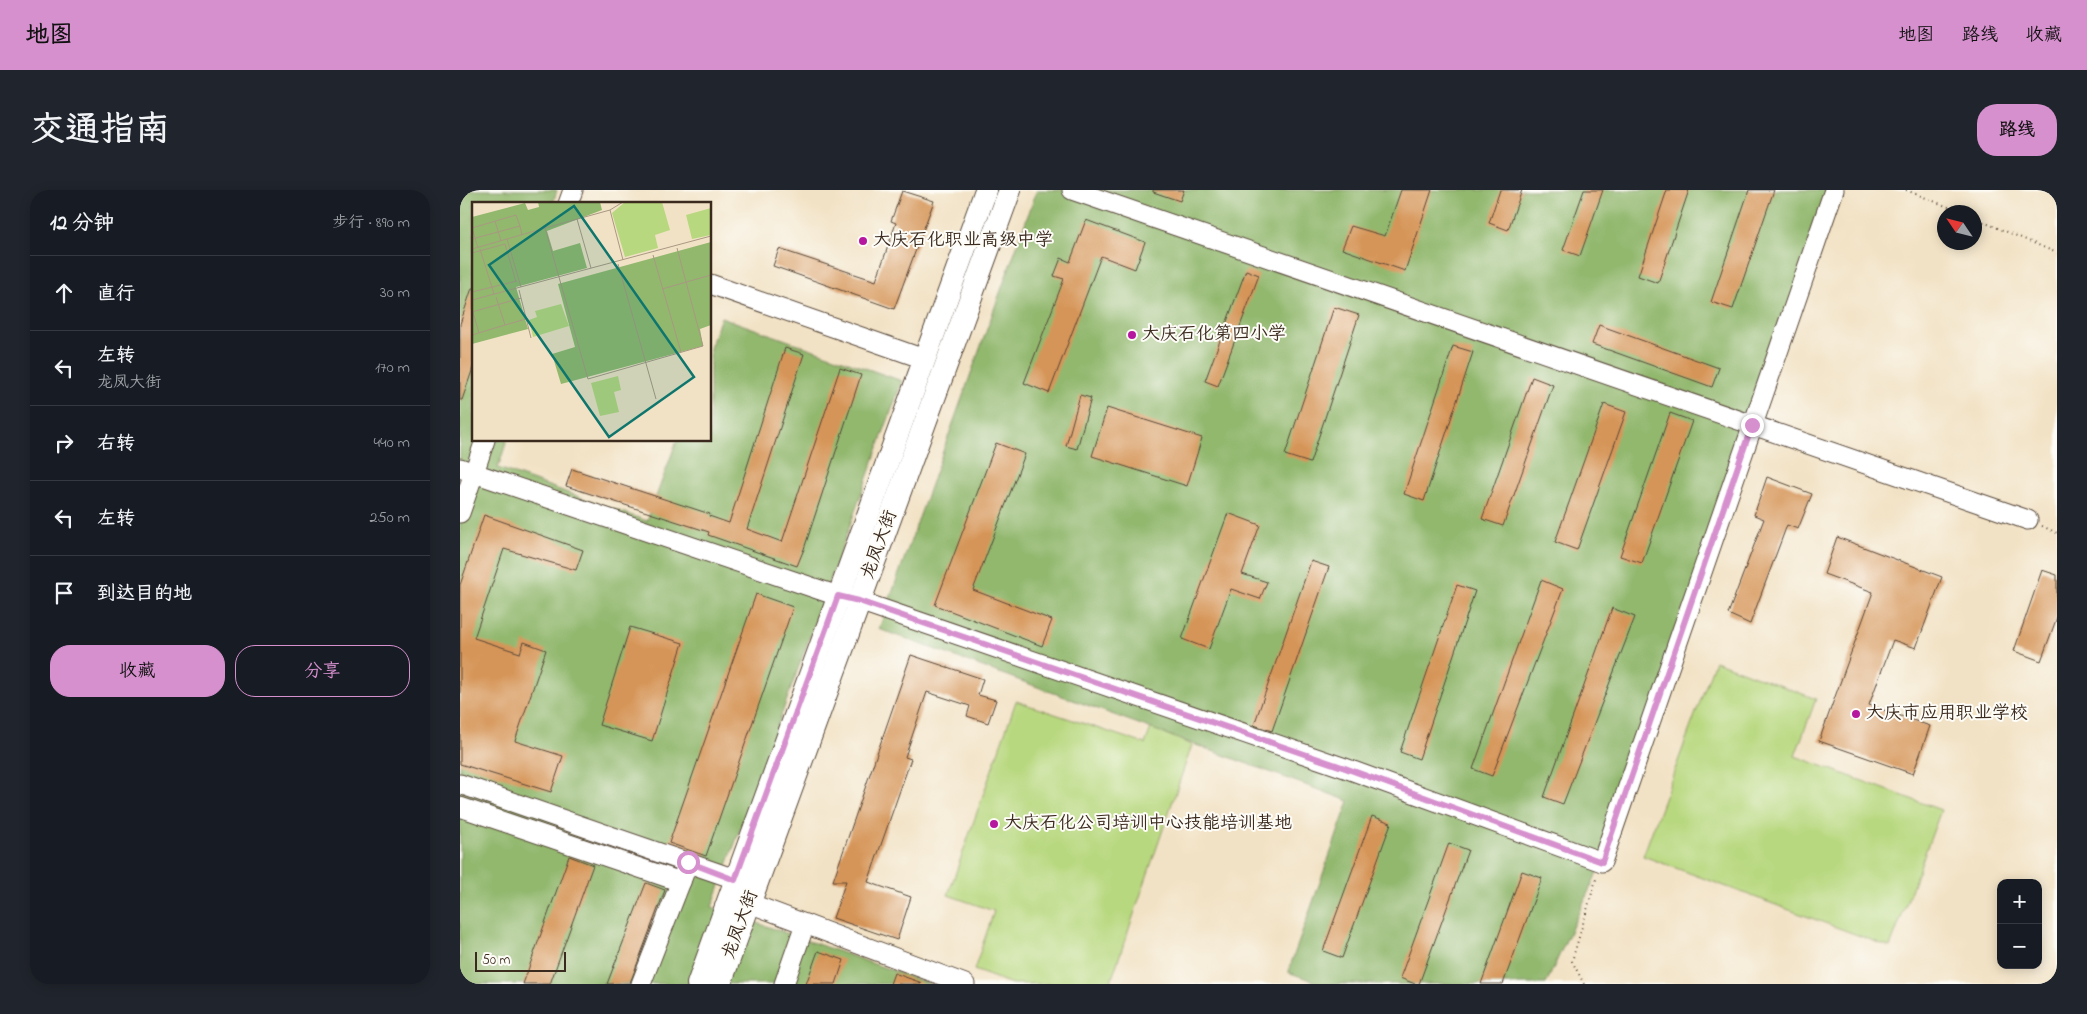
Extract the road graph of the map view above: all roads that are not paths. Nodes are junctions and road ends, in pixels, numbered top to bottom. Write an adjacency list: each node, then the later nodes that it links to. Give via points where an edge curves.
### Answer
1 (573, 190): 6 (street)
2 (986, 190): 8 (main road, 龙凤大街)
3 (1010, 190): 14 (main road, 龙凤大街)
4 (1072, 190): 9 (street)
5 (1834, 190): 9 (street)
6 (569, 202)
7 (711, 284): 8 (street)
8 (924, 359): 14 (main road, 龙凤大街)
9 (1752, 425): 13 (street); 14 (street, via 1602,862 1345,768)
10 (484, 441): 11 (street)
11 (467, 471): 12 (street); 14 (street)
12 (460, 513)
13 (2028, 520)
14 (849, 598): 20 (main road, 龙凤大街); 22 (main road, 龙凤大街)
15 (460, 784): 17 (street)
16 (460, 807): 18 (street)
17 (573, 823): 18 (street); 19 (street)
18 (566, 843): 21 (street)
19 (688, 862): 20 (street); 21 (street)
20 (735, 880): 25 (main road, 龙凤大街)
21 (681, 882): 24 (street)
22 (749, 903): 23 (street); 26 (main road, 龙凤大街)
23 (805, 924): 27 (street); 28 (street)
24 (641, 984)
25 (698, 984)
26 (720, 984)
27 (784, 984)
28 (962, 984)

